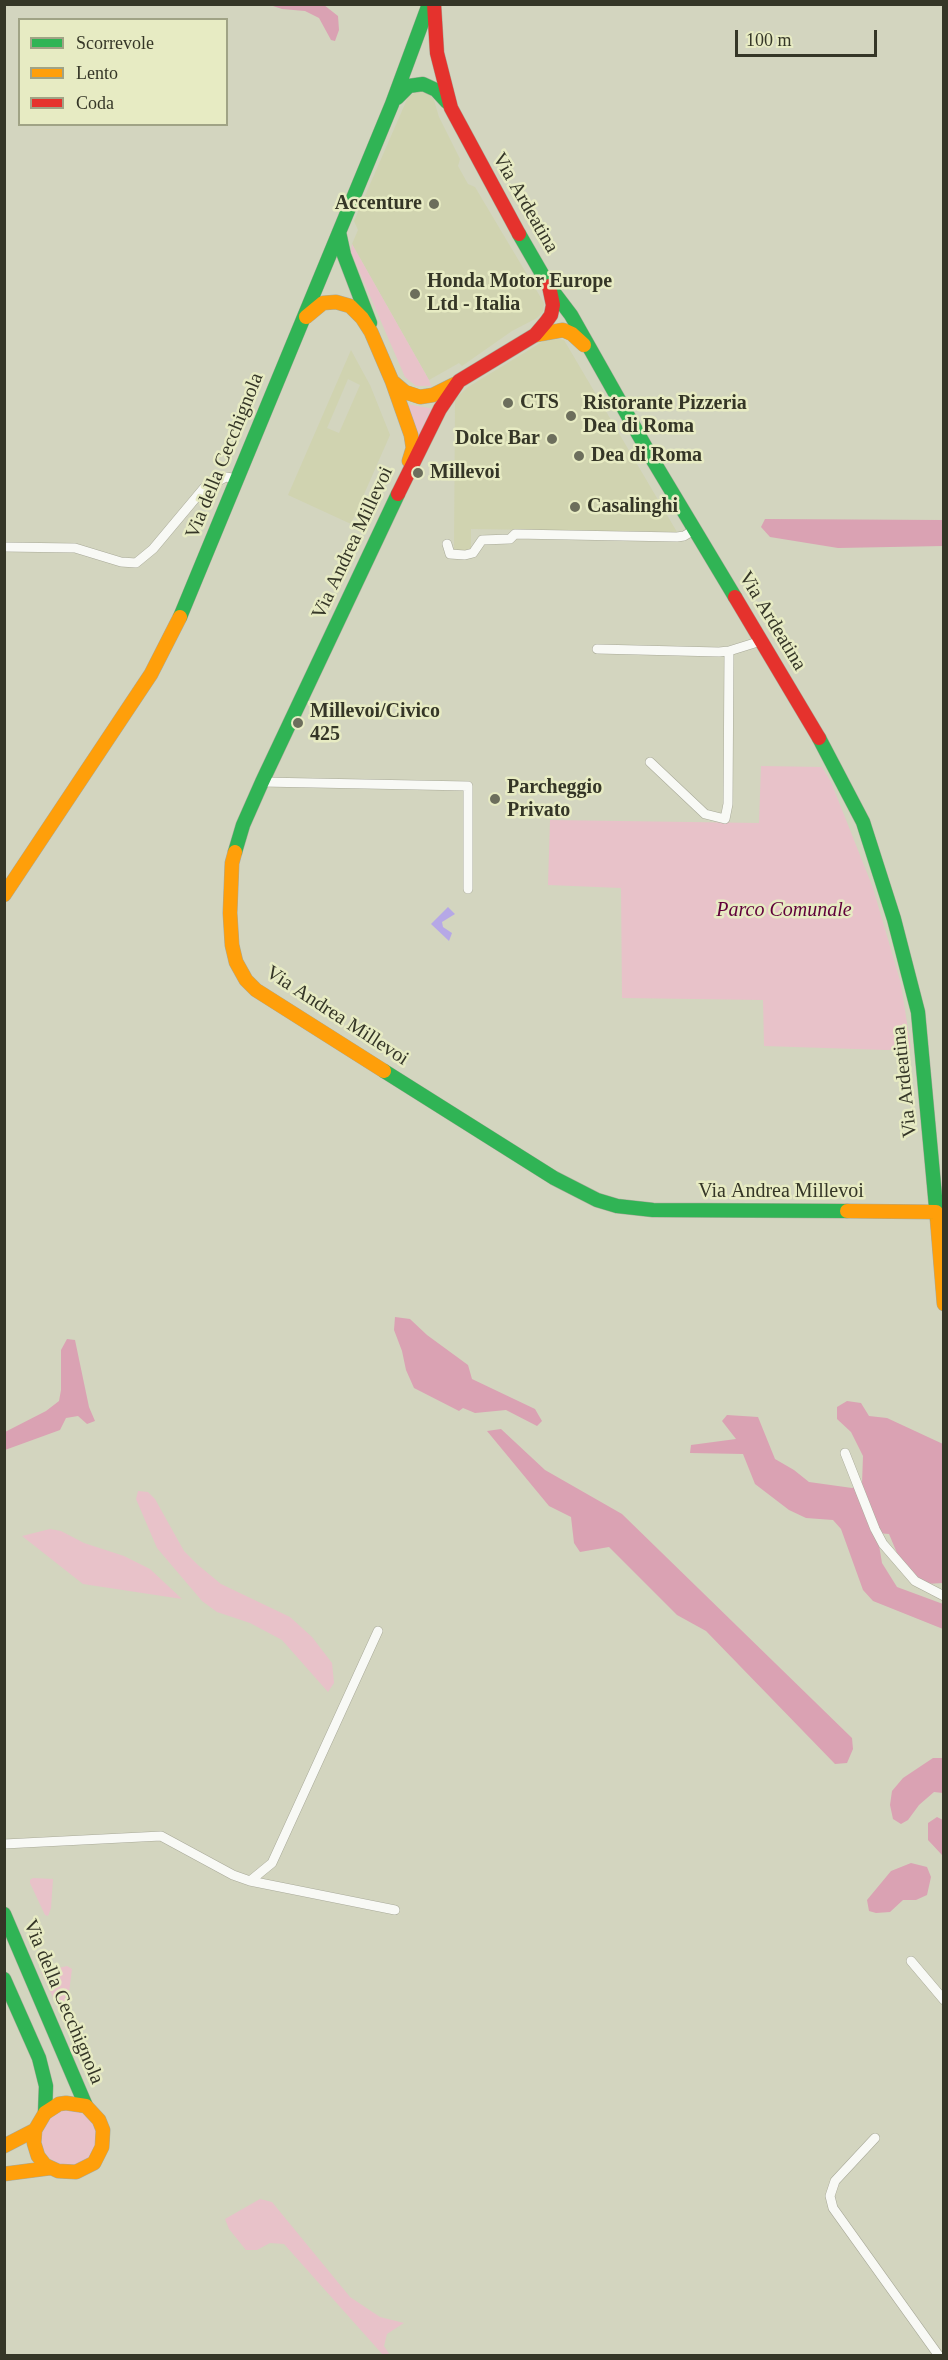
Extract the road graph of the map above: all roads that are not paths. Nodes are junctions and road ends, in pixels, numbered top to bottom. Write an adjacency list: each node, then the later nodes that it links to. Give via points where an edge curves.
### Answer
1 (429, 4): 3 (street, Via della Cecchignola)
2 (434, 4): 4 (street, Via Ardeatina, via 439,65)
3 (392, 104): 4 (street, via 406,88 419,84 431,86); 5 (street, Via della Cecchignola)
4 (451, 108): 6 (street, Via Ardeatina)
5 (339, 232): 7 (street, Via della Cecchignola); 8 (street)
6 (549, 286): 9 (street, via 552,312); 10 (street, Via Ardeatina, via 564,304)
7 (300, 326): 8 (street, via 318,306 339,302 355,310); 14 (street, Via della Cecchignola)
8 (371, 332): 11 (street)
9 (535, 334): 10 (street, via 565,331); 12 (street, Via Andrea Millevoi)
10 (589, 350): 15 (street, Via Ardeatina)
11 (392, 381): 12 (street, via 405,392 420,397 433,395); 13 (street, via 412,441)
12 (459, 381): 13 (street, Via Andrea Millevoi)
13 (407, 472): 22 (street, Via Andrea Millevoi)
14 (237, 479): 17 (street, via 226,477 204,488 153,549 136,563 75,548); 24 (street, Via della Cecchignola, via 177,625 151,674)
15 (694, 530): 16 (street, via 677,537 515,534 510,539 482,540 473,553 465,555 450,554); 18 (street, Via Ardeatina)
16 (447, 544)
17 (4, 547)
18 (761, 641): 20 (street); 25 (street, Via Ardeatina, via 848,788 888,899 918,1012)
19 (597, 649): 20 (street)
20 (729, 651): 21 (street, via 725,819 705,814)
21 (650, 762)
22 (262, 782): 23 (street, via 468,786); 25 (street, Via Andrea Millevoi, via 232,863 230,913 236,962 256,990 554,1178 597,1200 654,1210)
23 (468, 889)
24 (4, 895)
25 (936, 1212): 26 (street, Via Ardeatina)
26 (944, 1304)
27 (845, 1453): 28 (street, via 883,1544 915,1581)
28 (944, 1596)
29 (378, 1631): 31 (street, via 272,1863)
30 (6, 1845): 31 (street, via 161,1836)
31 (250, 1881): 32 (street)
32 (395, 1910)
33 (4, 1914): 37 (street, Via della Cecchignola)
34 (911, 1961): 36 (street)
35 (4, 1980): 38 (street, via 39,2058 46,2086)
36 (944, 2000)
37 (86, 2106): 38 (street, via 59,2104); 42 (street, via 103,2130 99,2155 94,2163 76,2172)
38 (45, 2113): 39 (street)
39 (35, 2130): 41 (street); 42 (street, via 38,2156)
40 (875, 2138): 44 (street, via 835,2181 830,2196 833,2208)
41 (4, 2146)
42 (50, 2168): 43 (street)
43 (4, 2174)
44 (939, 2355)

